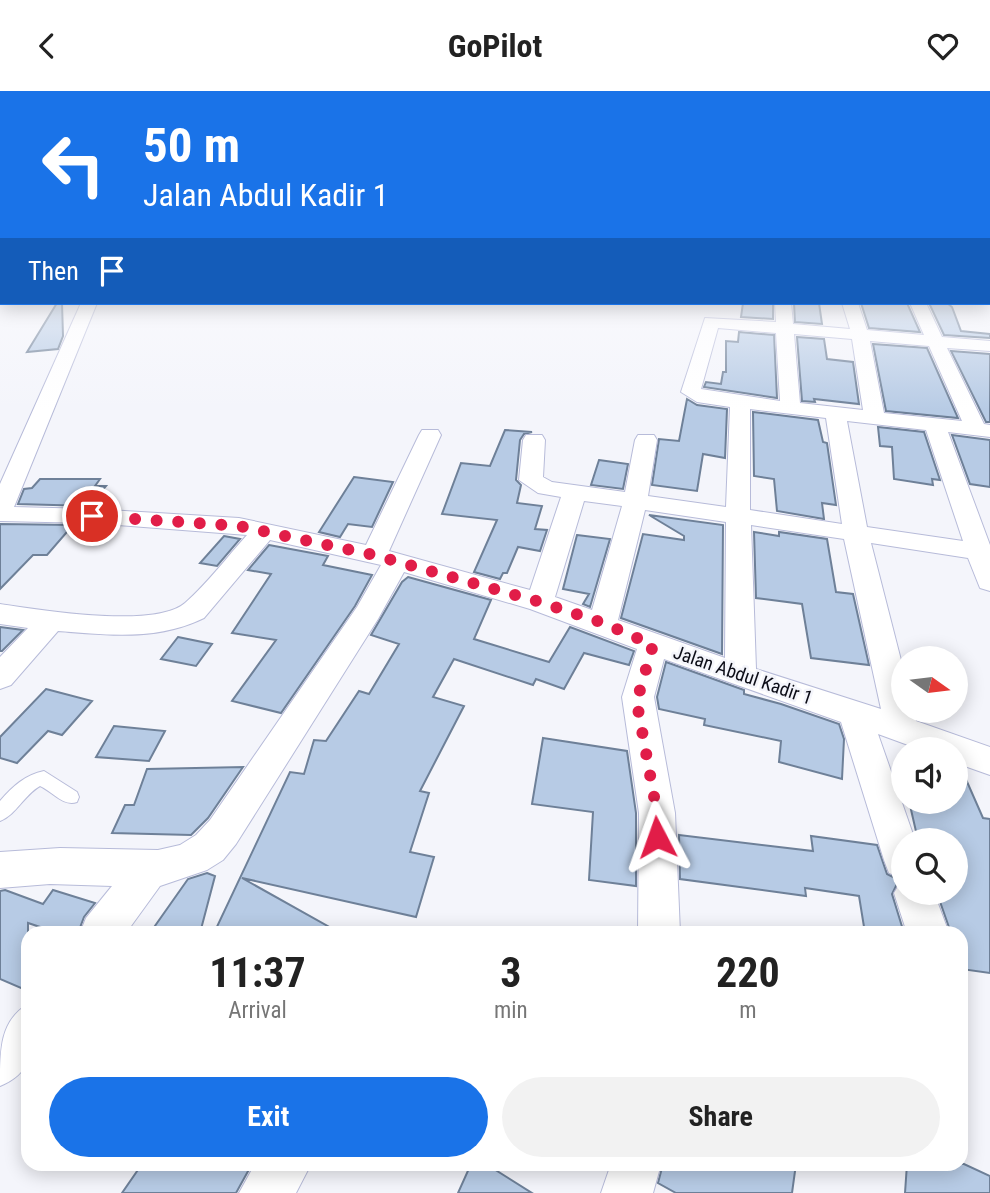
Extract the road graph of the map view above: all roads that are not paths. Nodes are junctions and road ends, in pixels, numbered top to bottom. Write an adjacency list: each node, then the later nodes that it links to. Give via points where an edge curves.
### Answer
1 (87, 307): 20 (street)
2 (784, 307): 5 (street)
3 (851, 307): 6 (street)
4 (920, 307): 7 (street)
5 (787, 329): 6 (street); 9 (street, via 710,323 691,393); 10 (street)
6 (860, 335): 7 (street); 12 (street)
7 (938, 342): 8 (street); 14 (street)
8 (990, 346)
9 (740, 402): 10 (street); 21 (street)
10 (790, 407): 11 (street)
11 (835, 412): 12 (street); 23 (street)
12 (874, 416): 13 (street)
13 (934, 424): 14 (street); 24 (street)
14 (983, 431)
15 (430, 435): 25 (street)
16 (534, 440): 18 (street, via 531,480)
17 (646, 440): 19 (street)
18 (574, 494): 19 (street); 27 (street)
19 (635, 503): 21 (street); 30 (street)
20 (0, 512): 22 (street, Jalan Abdul Kadir 1, via 207,523)
21 (738, 518): 23 (street); 32 (street)
22 (265, 531): 25 (street, Jalan Abdul Kadir 1); 29 (street, via 185,617 154,625)
23 (856, 535): 24 (street); 35 (street)
24 (985, 552): 26 (street)
25 (385, 558): 27 (street, Jalan Abdul Kadir 1); 41 (street, via 368,612 217,841 185,862)
26 (990, 582)
27 (540, 602): 30 (street, Jalan Abdul Kadir 1)
28 (0, 614): 29 (street)
29 (51, 621): 33 (street)
30 (603, 623): 31 (street, Jalan Abdul Kadir 1)
31 (653, 645): 32 (street, Jalan Abdul Kadir 1); 44 (street, via 638,709 657,813)
32 (741, 676): 34 (street, Jalan Abdul Kadir 1)
33 (0, 677)
34 (855, 714): 35 (street, Jalan Abdul Kadir 1); 39 (street)
35 (902, 729): 36 (street, Jalan Abdul Kadir 1)
36 (990, 761)
37 (71, 797): 38 (lane, via 44,778 36,779)
38 (0, 813)
39 (892, 828)
40 (0, 870): 41 (street, via 78,866)
41 (148, 871): 43 (street)
42 (918, 905): 45 (street)
43 (106, 926)
44 (659, 926)
45 (926, 926)
46 (21, 1036): 47 (street)
47 (0, 1063)
48 (281, 1171): 50 (street)
49 (634, 1171): 51 (street)
50 (265, 1193)
51 (627, 1193)

